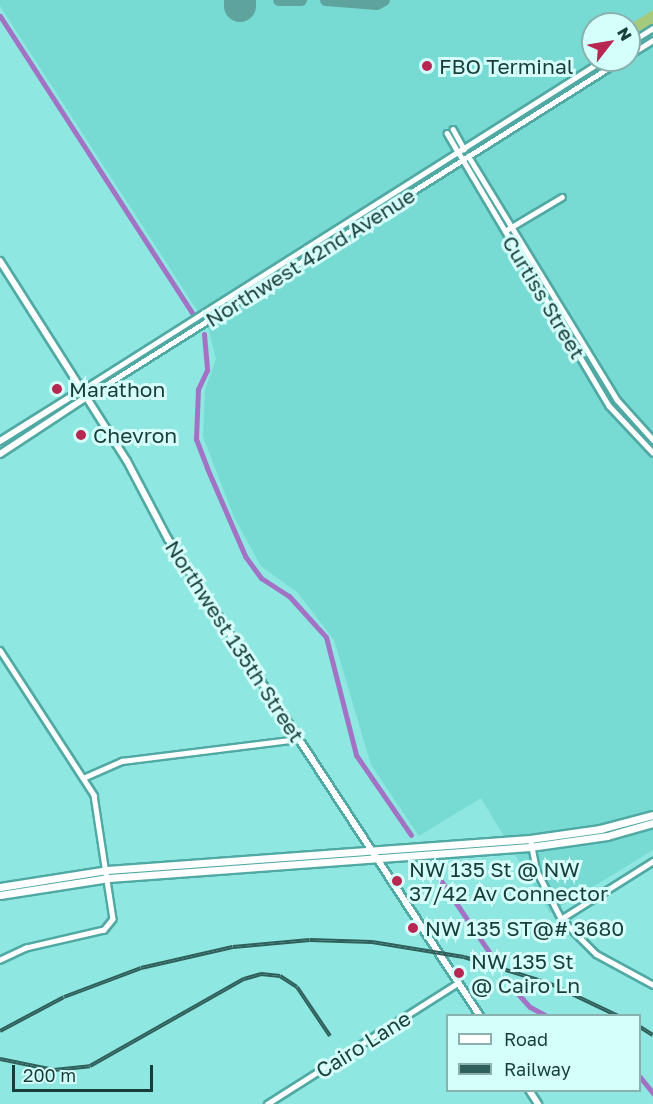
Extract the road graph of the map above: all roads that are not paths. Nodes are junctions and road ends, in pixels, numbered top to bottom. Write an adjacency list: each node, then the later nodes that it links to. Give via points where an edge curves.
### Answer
1 (584, 72): 5 (street, Northwest 42nd Avenue)
2 (598, 72): 7 (street, Northwest 42nd Avenue)
3 (453, 129): 5 (street, Curtiss Street)
4 (447, 133): 6 (street, Curtiss Street)
5 (464, 149): 6 (street, Northwest 42nd Avenue); 7 (street, Curtiss Street)
6 (458, 152): 8 (street, Curtiss Street); 12 (street, Northwest 42nd Avenue)
7 (469, 157): 8 (street, Northwest 42nd Avenue); 10 (street, Curtiss Street)
8 (463, 161): 11 (street, Curtiss Street); 13 (street, Northwest 42nd Avenue)
9 (562, 198): 10 (street)
10 (513, 226): 11 (street); 19 (street, Curtiss Street, via 617,400)
11 (505, 231): 21 (street, Curtiss Street, via 609,406)
12 (332, 232): 13 (street); 15 (street, Northwest 42nd Avenue)
13 (337, 240): 16 (street, Northwest 42nd Avenue)
14 (0, 261): 17 (main road, Northwest 135th Street)
15 (203, 314): 16 (street); 17 (street, Northwest 42nd Avenue)
16 (208, 321): 18 (street, Northwest 42nd Avenue)
17 (83, 389): 18 (main road, Northwest 135th Street); 20 (main road, Northwest 42nd Avenue)
18 (88, 396): 22 (main road, Northwest 42nd Avenue); 24 (main road, Northwest 135th Street, via 168,539)
19 (653, 440)
20 (0, 441)
21 (653, 453)
22 (0, 454)
23 (0, 650): 25 (street)
24 (298, 739): 25 (street, via 122,761); 30 (main road, Northwest 135th Street)
25 (83, 778): 33 (street, via 96,801)
26 (653, 815): 28 (main road, via 600,829)
27 (653, 824): 29 (main road, via 607,836)
28 (530, 838): 29 (street); 30 (main road)
29 (530, 847): 31 (main road); 37 (street, via 536,870)
30 (370, 850): 31 (main road, Northwest 135th Street); 33 (main road)
31 (375, 859): 34 (main road); 39 (main road, Northwest 135th Street)
32 (653, 861): 37 (street)
33 (107, 870): 34 (street); 35 (main road)
34 (109, 878): 36 (main road); 38 (street, via 112,919 105,930 26,948)
35 (0, 886)
36 (0, 895)
37 (561, 919): 40 (street, via 596,954)
38 (0, 960)
39 (458, 983): 41 (main road, Northwest 135th Street); 42 (street, Cairo Lane)
40 (653, 986)
41 (479, 1014)
42 (267, 1104)

